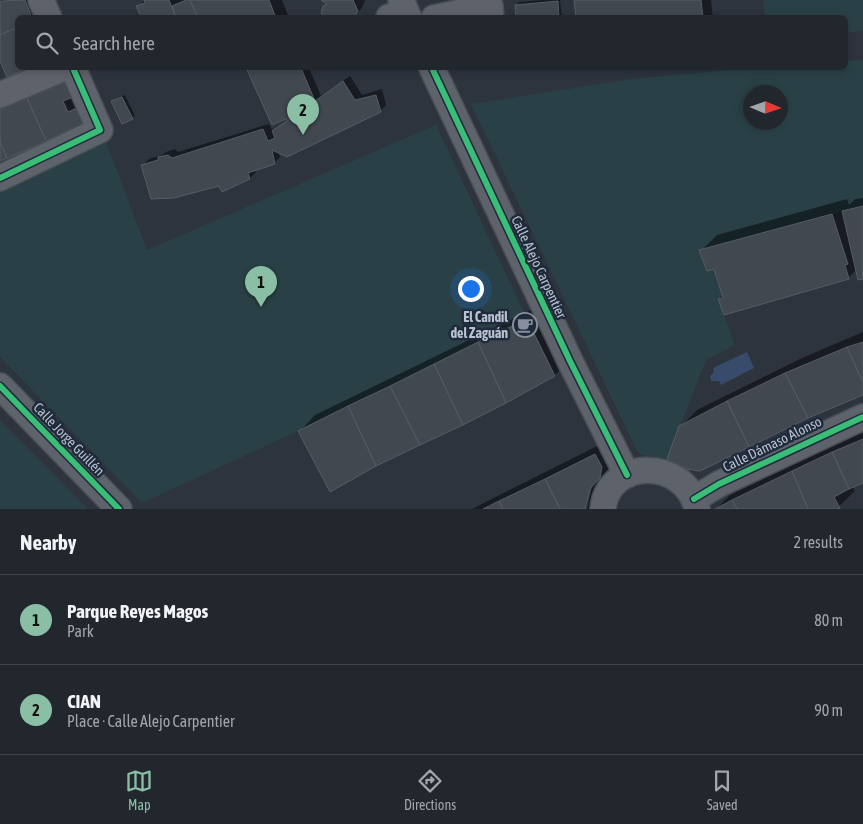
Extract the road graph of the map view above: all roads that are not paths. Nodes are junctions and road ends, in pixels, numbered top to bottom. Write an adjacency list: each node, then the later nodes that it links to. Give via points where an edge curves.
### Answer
1 (41, 0): 3 (street)
2 (401, 0): 4 (street)
3 (48, 15)
4 (408, 15)
5 (448, 15): 6 (street, via 490,6)
6 (491, 15)
7 (59, 70): 10 (street)
8 (73, 70): 11 (street, via 100,130)
9 (432, 70): 14 (street, Calle Alejo Carpentier, via 437,102)
10 (0, 95)
11 (0, 178)
12 (0, 386): 16 (street, Calle Jorge Guillén)
13 (863, 417): 15 (street, Calle Dámaso Alonso, via 719,484)
14 (627, 475): 15 (street, via 646,469 666,472 683,482); 17 (street, via 612,487)
15 (696, 504)
16 (119, 509)
17 (602, 509)

